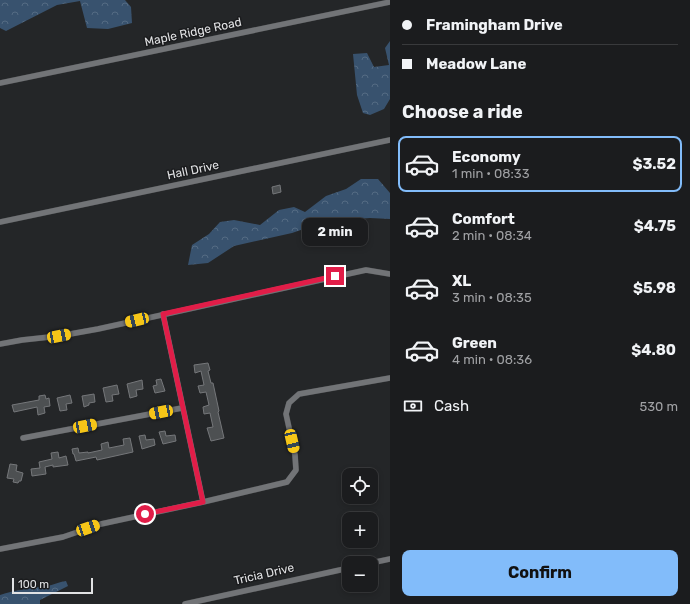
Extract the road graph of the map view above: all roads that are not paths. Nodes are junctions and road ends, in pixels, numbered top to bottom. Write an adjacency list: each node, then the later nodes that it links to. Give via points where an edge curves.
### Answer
1 (390, 2): 2 (street, Maple Ridge Road)
2 (0, 83)
3 (390, 140): 4 (street, Hall Drive)
4 (0, 222)
5 (390, 274): 6 (street, via 366,270)
6 (163, 314): 7 (street, via 59,336); 9 (street)
7 (0, 344)
8 (390, 378): 11 (street, via 299,394 289,403 286,414 296,470 287,482)
9 (182, 408): 10 (street); 11 (street)
10 (23, 438)
11 (203, 502): 12 (street, via 101,524 63,537)
12 (0, 549)
13 (390, 559): 14 (street)
14 (378, 562)
15 (342, 570): 16 (street, Tricia Drive)
16 (185, 604)

